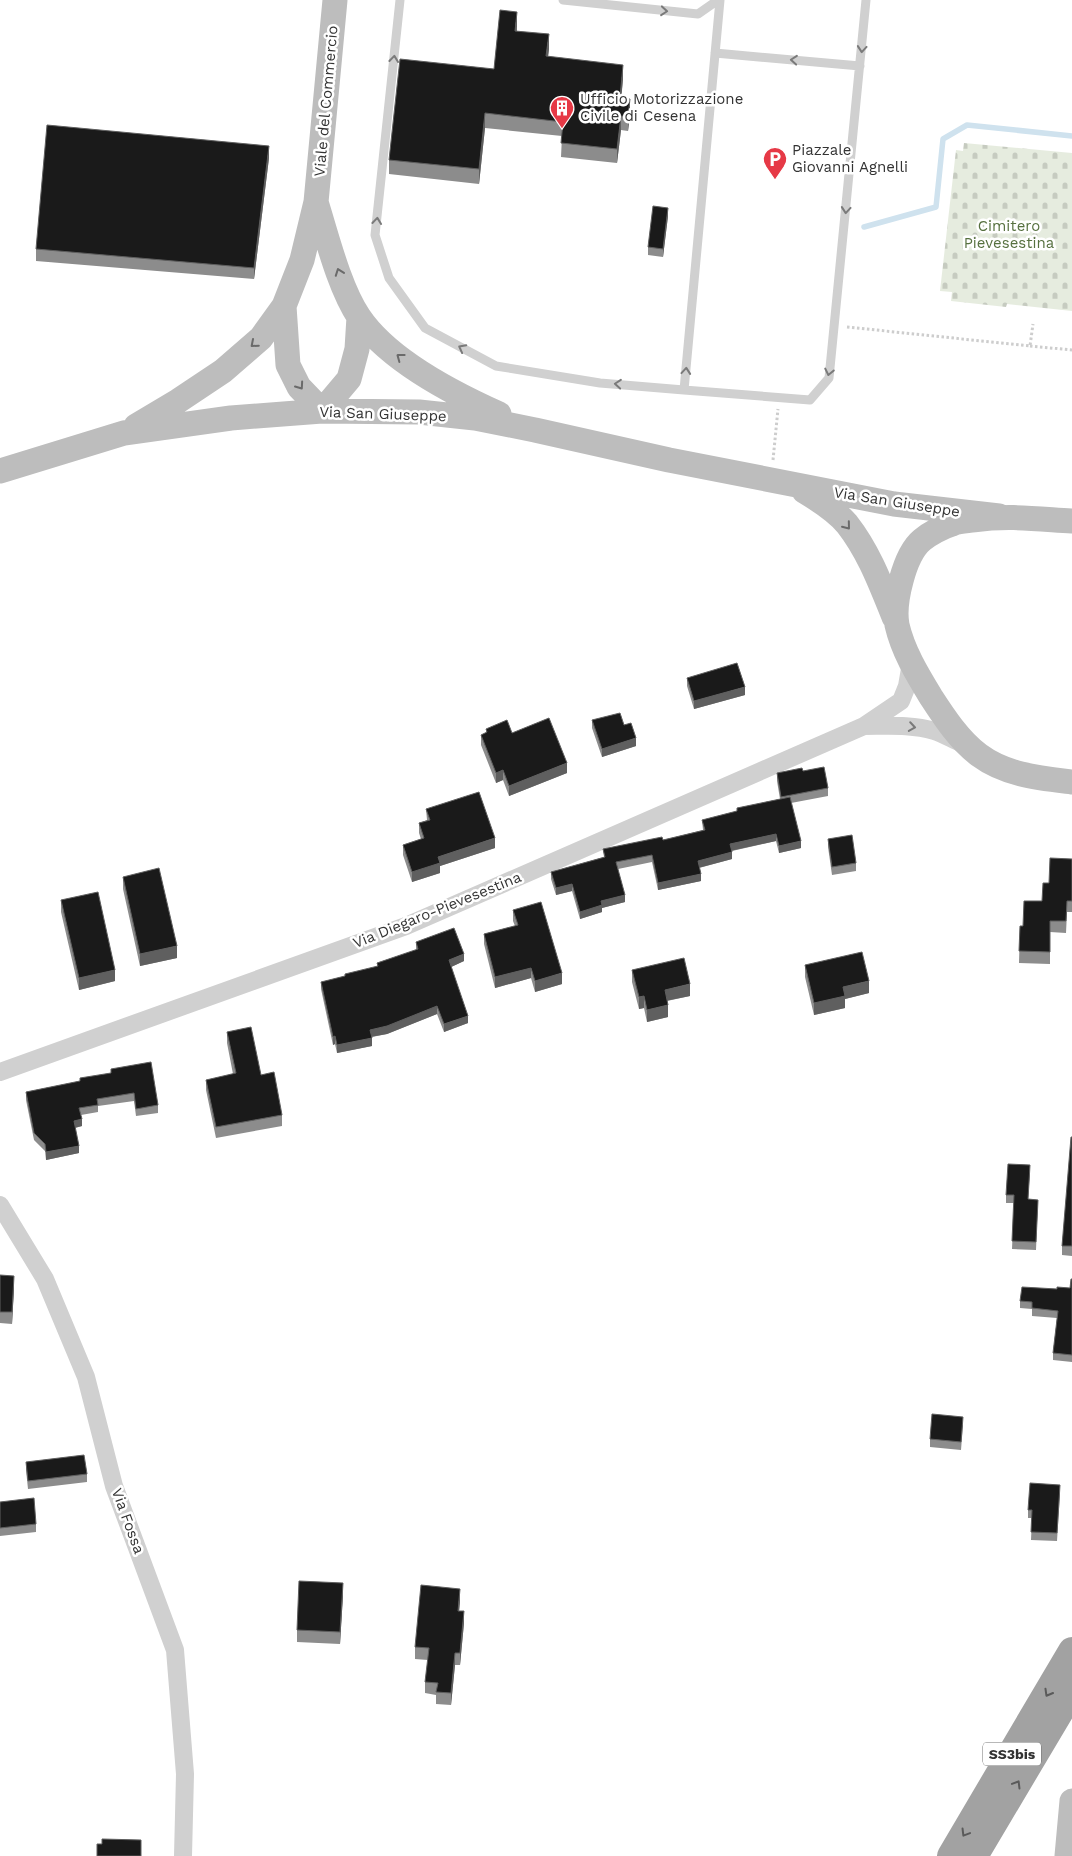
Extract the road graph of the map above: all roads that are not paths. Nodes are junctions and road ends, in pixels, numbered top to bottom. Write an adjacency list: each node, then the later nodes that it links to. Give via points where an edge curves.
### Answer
1 (335, 0): 8 (main road, Viale del Commercio)
2 (400, 0): 11 (lane, one-way to 2, via 600,383 496,366 425,328 389,278 375,235)
3 (563, 0): 4 (lane, one-way to 4, via 698,14)
4 (719, 0): 6 (lane)
5 (866, 0): 7 (lane, one-way to 7)
6 (715, 53): 7 (lane, one-way to 6); 11 (lane, one-way to 6)
7 (860, 66): 11 (lane, one-way to 11, via 829,378 810,400)
8 (316, 202): 9 (main road, Viale del Commercio, via 302,260); 10 (main road, Viale del Commercio, one-way to 8, via 345,288)
9 (284, 306): 12 (main road, Viale del Commercio, one-way to 12, via 288,365 299,387); 14 (main road, Viale del Commercio, one-way to 14, via 260,338 223,371)
10 (359, 317): 12 (main road, Viale del Commercio, via 358,349 349,379); 13 (main road, Viale del Commercio, one-way to 10, via 464,398 421,373 384,345)
11 (684, 390)
12 (322, 411): 13 (main road, Via San Giuseppe, via 419,412 475,418); 14 (main road, Via San Giuseppe, via 231,418)
13 (535, 430): 16 (main road, Via San Giuseppe)
14 (124, 433): 15 (main road, Via San Giuseppe)
15 (0, 471)
16 (795, 485): 17 (main road, Via San Giuseppe, via 894,504); 19 (main road, Via San Giuseppe, one-way to 19, via 825,504 846,523 868,554)
17 (999, 516): 18 (main road); 19 (main road, via 953,523 922,540 904,567 898,590)
18 (1072, 521)
19 (897, 623): 20 (main road, Via San Giuseppe)
20 (911, 663): 21 (street, Via Diegaro-Pievesestina, via 901,701); 22 (main road, Via San Giuseppe, via 941,713)
21 (864, 726): 22 (street, Via Diegaro-Pievesestina, one-way to 22, via 919,728 934,731); 24 (street, Via Diegaro-Pievesestina, via 406,926)
22 (969, 747): 23 (main road, Via San Giuseppe, via 1007,770)
23 (1072, 782)
24 (0, 1072)
25 (0, 1205): 29 (street, Via Fossa, via 45,1279 86,1377 114,1486 175,1650 185,1774)
26 (1072, 1651): 30 (highway, SS3bis, one-way to 30)
27 (1072, 1691): 31 (highway, SS3bis, one-way to 27)
28 (1072, 1801): 32 (main road)
29 (183, 1856)
30 (951, 1856)
31 (974, 1856)
32 (1067, 1856)

